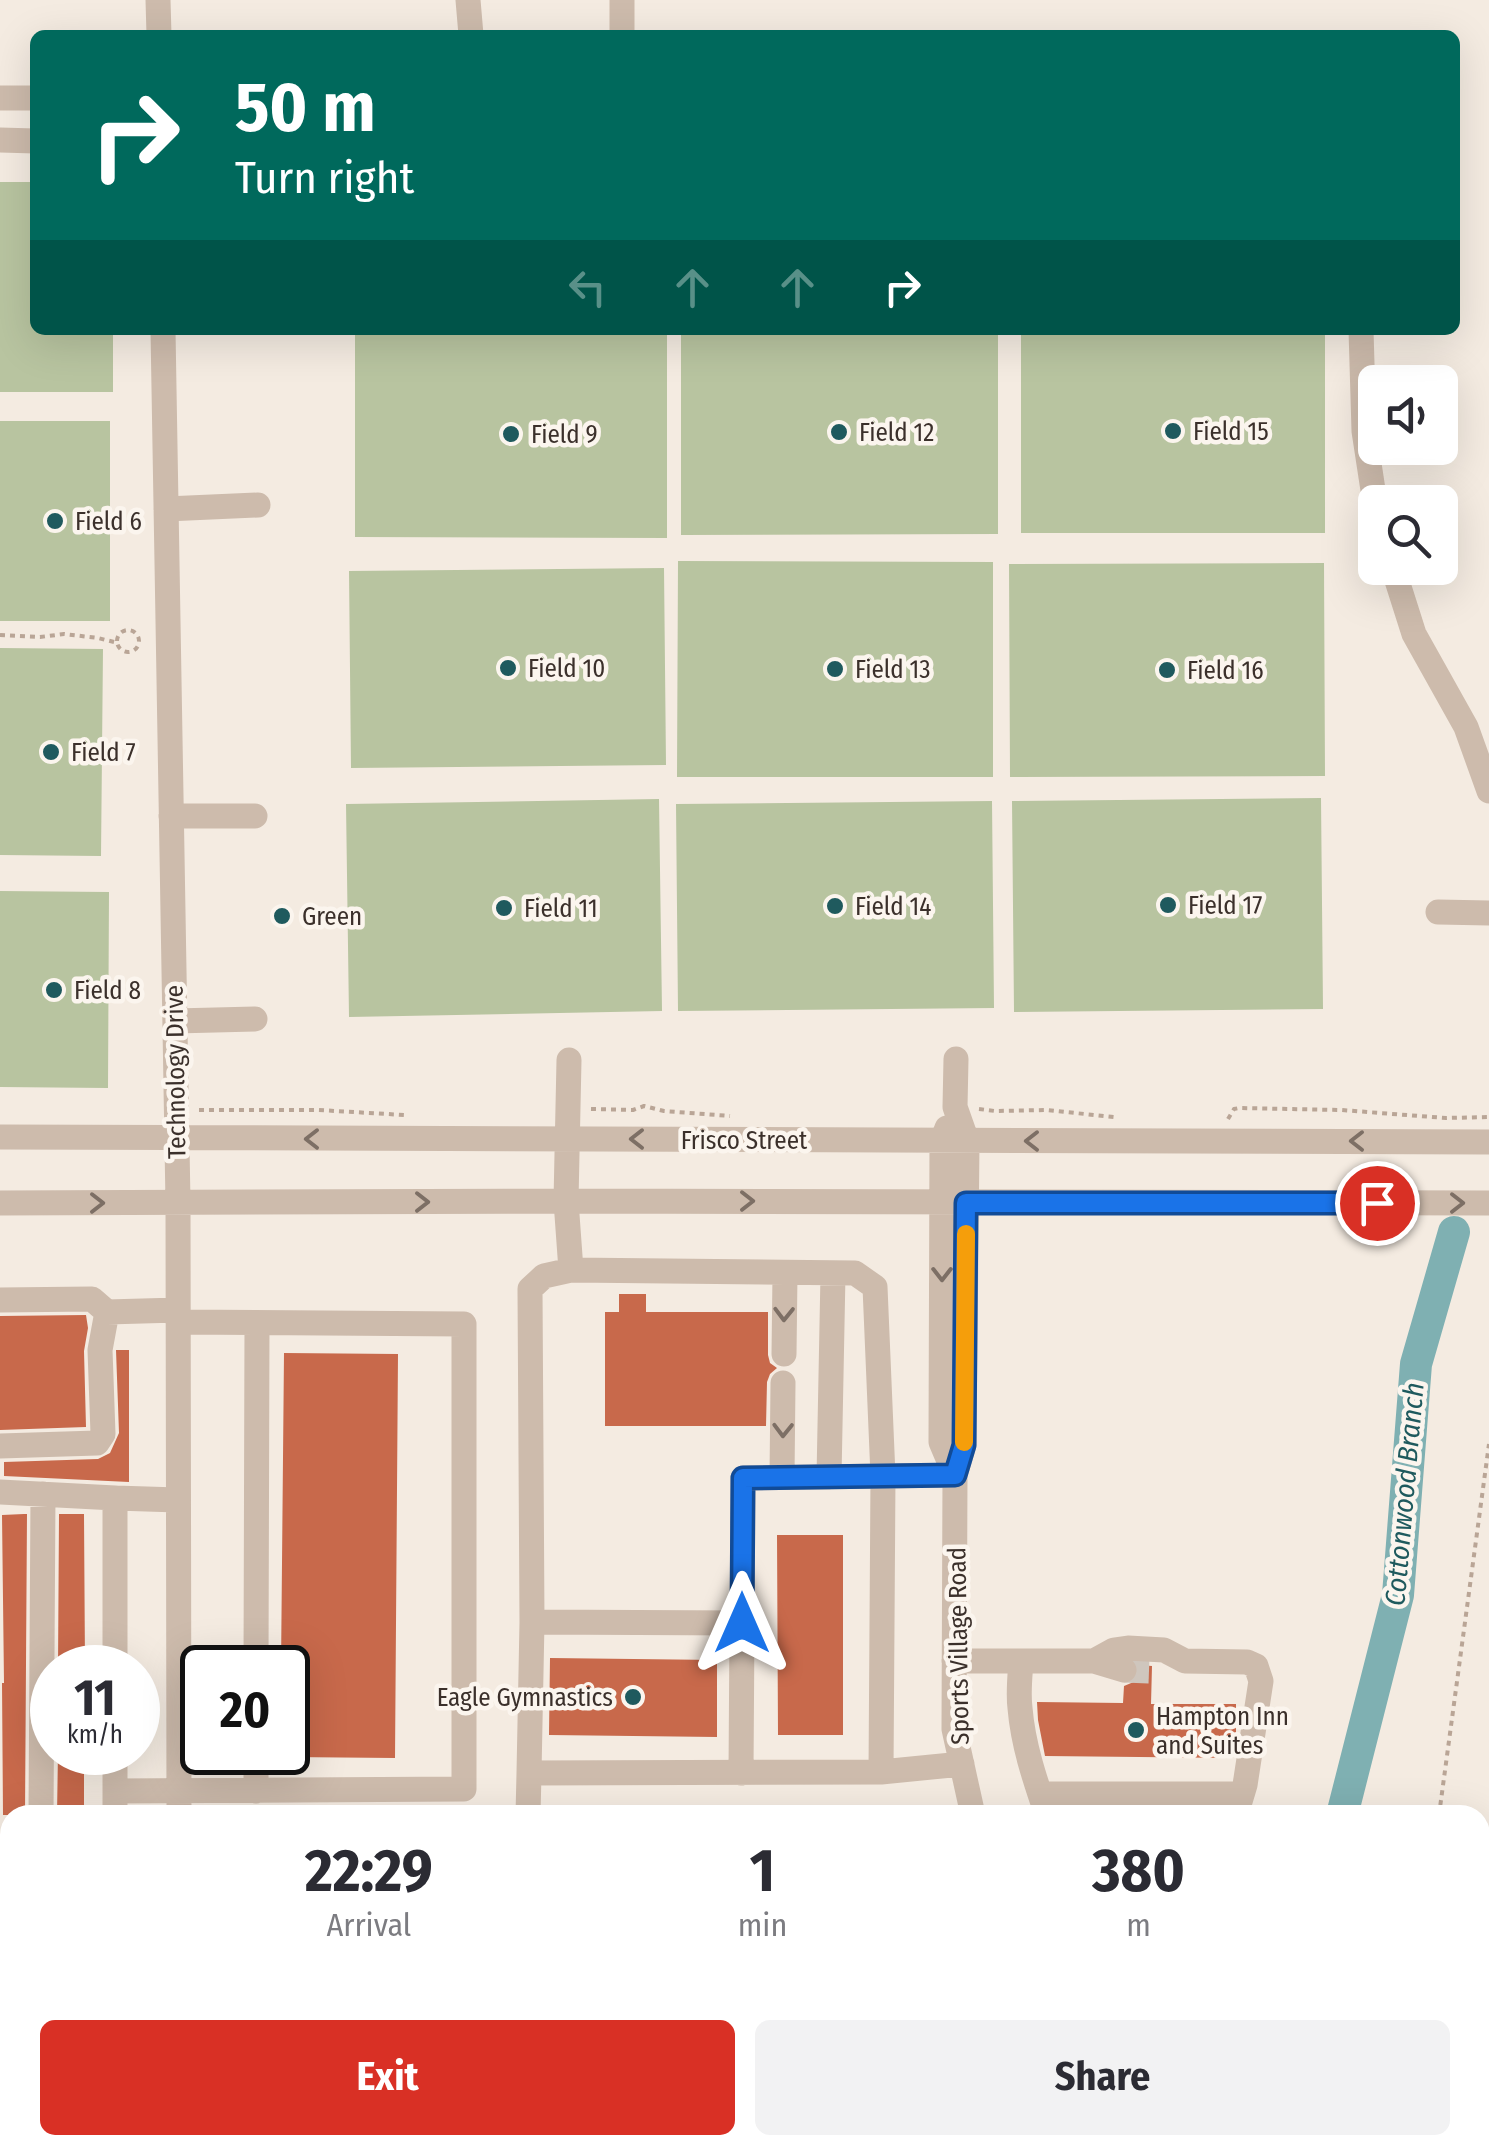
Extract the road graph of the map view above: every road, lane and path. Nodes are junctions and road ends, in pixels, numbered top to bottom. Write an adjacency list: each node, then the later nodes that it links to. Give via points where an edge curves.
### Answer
1 (158, 0): 4 (street)
2 (468, 0): 5 (street)
3 (622, 0): 6 (street)
4 (159, 30)
5 (471, 30)
6 (622, 30)
7 (0, 98): 8 (street)
8 (30, 98)
9 (0, 140): 10 (street)
10 (30, 140)
11 (163, 335): 15 (street, Technology Drive)
12 (1361, 335): 13 (street)
13 (1372, 485)
14 (258, 505): 15 (street)
15 (166, 509): 20 (street, Technology Drive)
16 (1398, 585): 19 (street, via 1414,634 1466,726)
17 (0, 635): 18 (path, via 64,634)
18 (118, 643): 18 (path, via 129,652 139,640 125,630)
19 (1489, 791)
20 (171, 816): 21 (street); 25 (street, Technology Drive)
21 (254, 816)
22 (1438, 912): 23 (street)
23 (1489, 913)
24 (255, 1020): 25 (street)
25 (174, 1022): 30 (street, Technology Drive)
26 (956, 1059): 29 (street, Sports Village Road)
27 (569, 1060): 28 (street)
28 (568, 1107): 32 (path, via 644,1106); 38 (street)
29 (956, 1107): 34 (path); 39 (street, Sports Village Road)
30 (176, 1111): 31 (path); 37 (street, Technology Drive)
31 (412, 1116)
32 (736, 1117)
33 (1489, 1117): 35 (path, via 1239,1108)
34 (1122, 1118)
35 (1224, 1120)
36 (0, 1137): 37 (street, Frisco Street)
37 (176, 1139): 38 (street, Frisco Street, one-way to 37); 44 (street, Technology Drive)
38 (567, 1139): 39 (street, Frisco Street, one-way to 38); 41 (street)
39 (954, 1141): 40 (street, Frisco Street, one-way to 39); 42 (street, Sports Village Road)
40 (1489, 1142)
41 (566, 1201): 42 (street, one-way to 42); 44 (street, one-way to 41); 46 (street)
42 (954, 1202): 45 (street, one-way to 45); 57 (street, Sports Village Road, via 942,1442)
43 (0, 1203): 44 (street, one-way to 44)
44 (178, 1203): 51 (street, Technology Drive)
45 (1489, 1203)
46 (571, 1270): 47 (street); 65 (street, via 544,1276 530,1289)
47 (785, 1274): 48 (street); 53 (street, one-way to 53)
48 (833, 1274): 58 (street); 59 (street, via 855,1273 875,1287)
49 (0, 1300): 50 (street, via 92,1299)
50 (107, 1312): 51 (street); 56 (street, via 100,1350 103,1434 97,1443)
51 (178, 1316): 52 (street); 64 (street, Technology Drive)
52 (257, 1323): 68 (street); 81 (street, via 464,1324 464,1789)
53 (784, 1354)
54 (783, 1383): 60 (street, one-way to 60)
55 (1489, 1444): 89 (path)
56 (0, 1446)
57 (955, 1475): 59 (street); 70 (street, Sports Village Road)
58 (828, 1476): 59 (street); 60 (street)
59 (882, 1476): 77 (street)
60 (782, 1478): 66 (street, via 743,1478)
61 (0, 1492): 62 (street)
62 (43, 1494): 63 (street); 85 (street)
63 (115, 1498): 64 (street); 67 (street)
64 (178, 1500): 83 (street, Technology Drive)
65 (532, 1622): 66 (street); 78 (street)
66 (742, 1623): 76 (street)
67 (115, 1645)
68 (256, 1645)
69 (1175, 1656): 72 (street, via 1128,1648); 74 (street); 84 (street, via 1247,1662 1260,1671)
70 (954, 1661): 71 (street); 75 (street, Sports Village Road, via 954,1729)
71 (1021, 1661): 72 (street); 88 (street, via 1021,1719)
72 (1094, 1661): 73 (street)
73 (1124, 1670)
74 (1152, 1671)
75 (962, 1764): 77 (street); 87 (street, Sports Village Road)
76 (741, 1772): 77 (street); 78 (street)
77 (881, 1772)
78 (530, 1773): 86 (street)
79 (115, 1775): 82 (street)
80 (256, 1775): 81 (street)
81 (256, 1791): 83 (street)
82 (115, 1803): 83 (street)
83 (179, 1803)
84 (1239, 1804): 88 (street)
85 (41, 1805)
86 (528, 1805)
87 (971, 1805)
88 (1043, 1805)
89 (1440, 1805)

